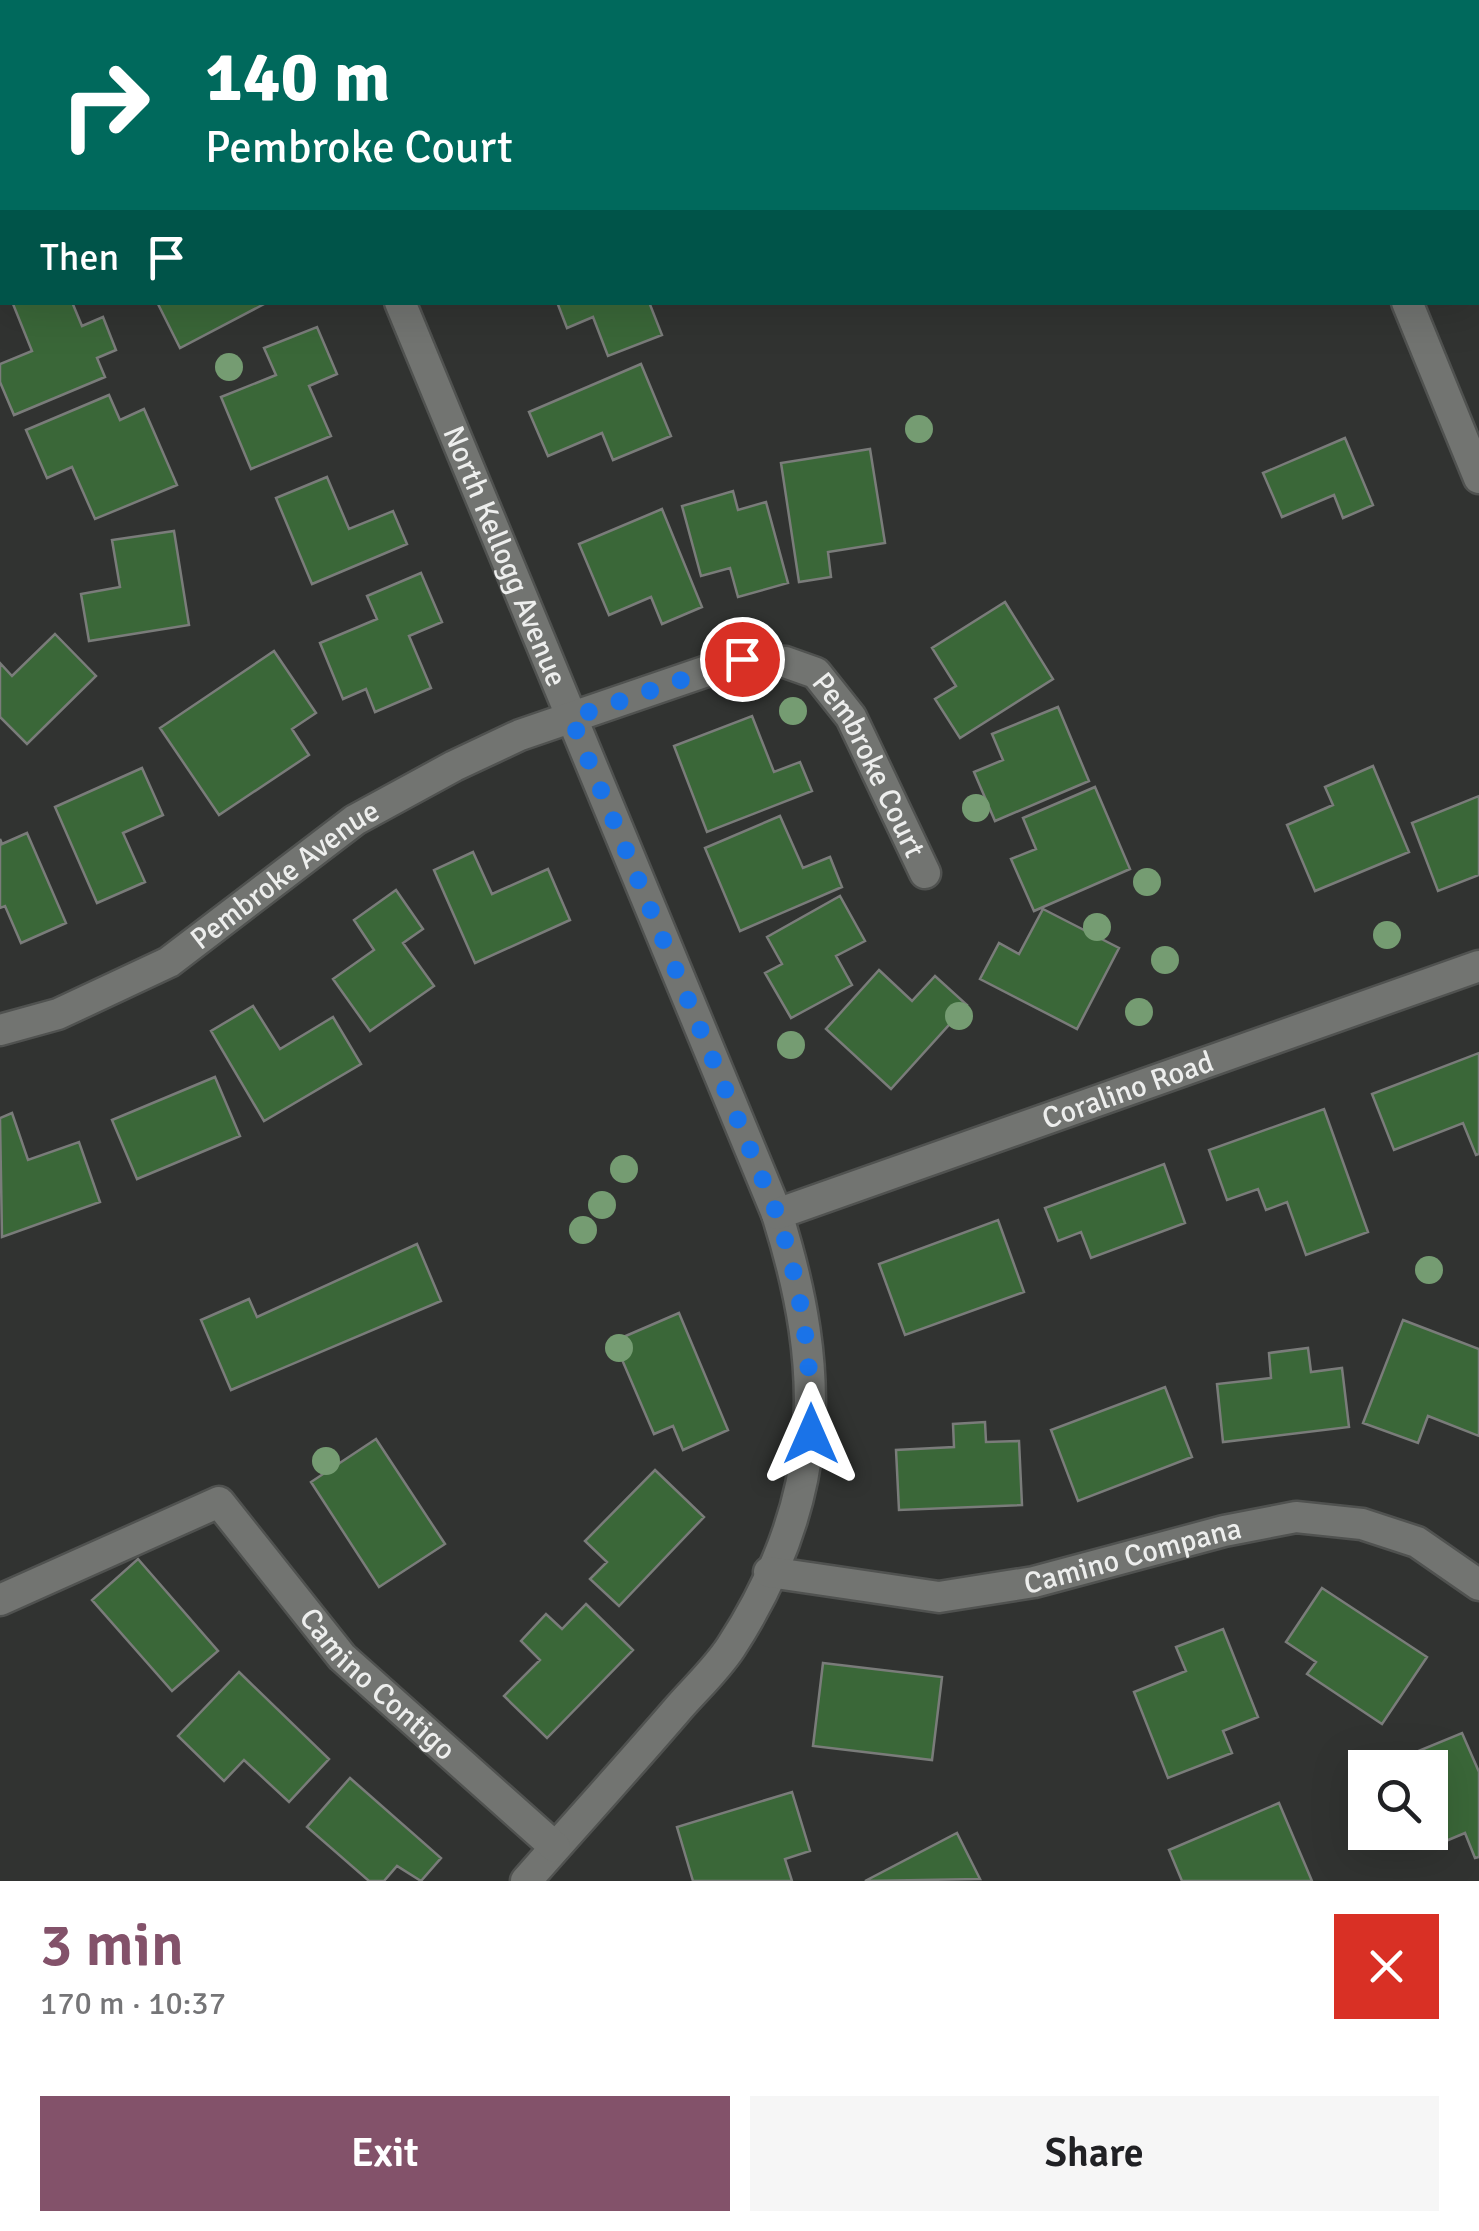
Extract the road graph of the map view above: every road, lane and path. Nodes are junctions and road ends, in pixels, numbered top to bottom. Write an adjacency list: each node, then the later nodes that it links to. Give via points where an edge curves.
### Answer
1 (401, 305): 4 (street, North Kellogg Avenue)
2 (1408, 305): 3 (street)
3 (1479, 478)
4 (571, 718): 5 (street, Pembroke Court, via 742,659 785,662 816,673 852,717); 7 (street, Pembroke Avenue, via 454,766 355,820 169,962 58,1014); 8 (street, North Kellogg Avenue)
5 (925, 873)
6 (1479, 966): 8 (street, Coralino Road)
7 (0, 1030)
8 (777, 1214): 9 (street, North Kellogg Avenue, via 800,1285 811,1434 801,1499)
9 (769, 1572): 10 (street, Camino Compana, via 938,1597 1034,1582 1296,1517 1362,1524 1417,1542); 12 (street, North Kellogg Avenue, via 730,1648)
10 (1479, 1585)
11 (0, 1600): 12 (street, Camino Contigo, via 218,1502 342,1657)
12 (555, 1848): 13 (street, North Kellogg Avenue)
13 (526, 1881)

